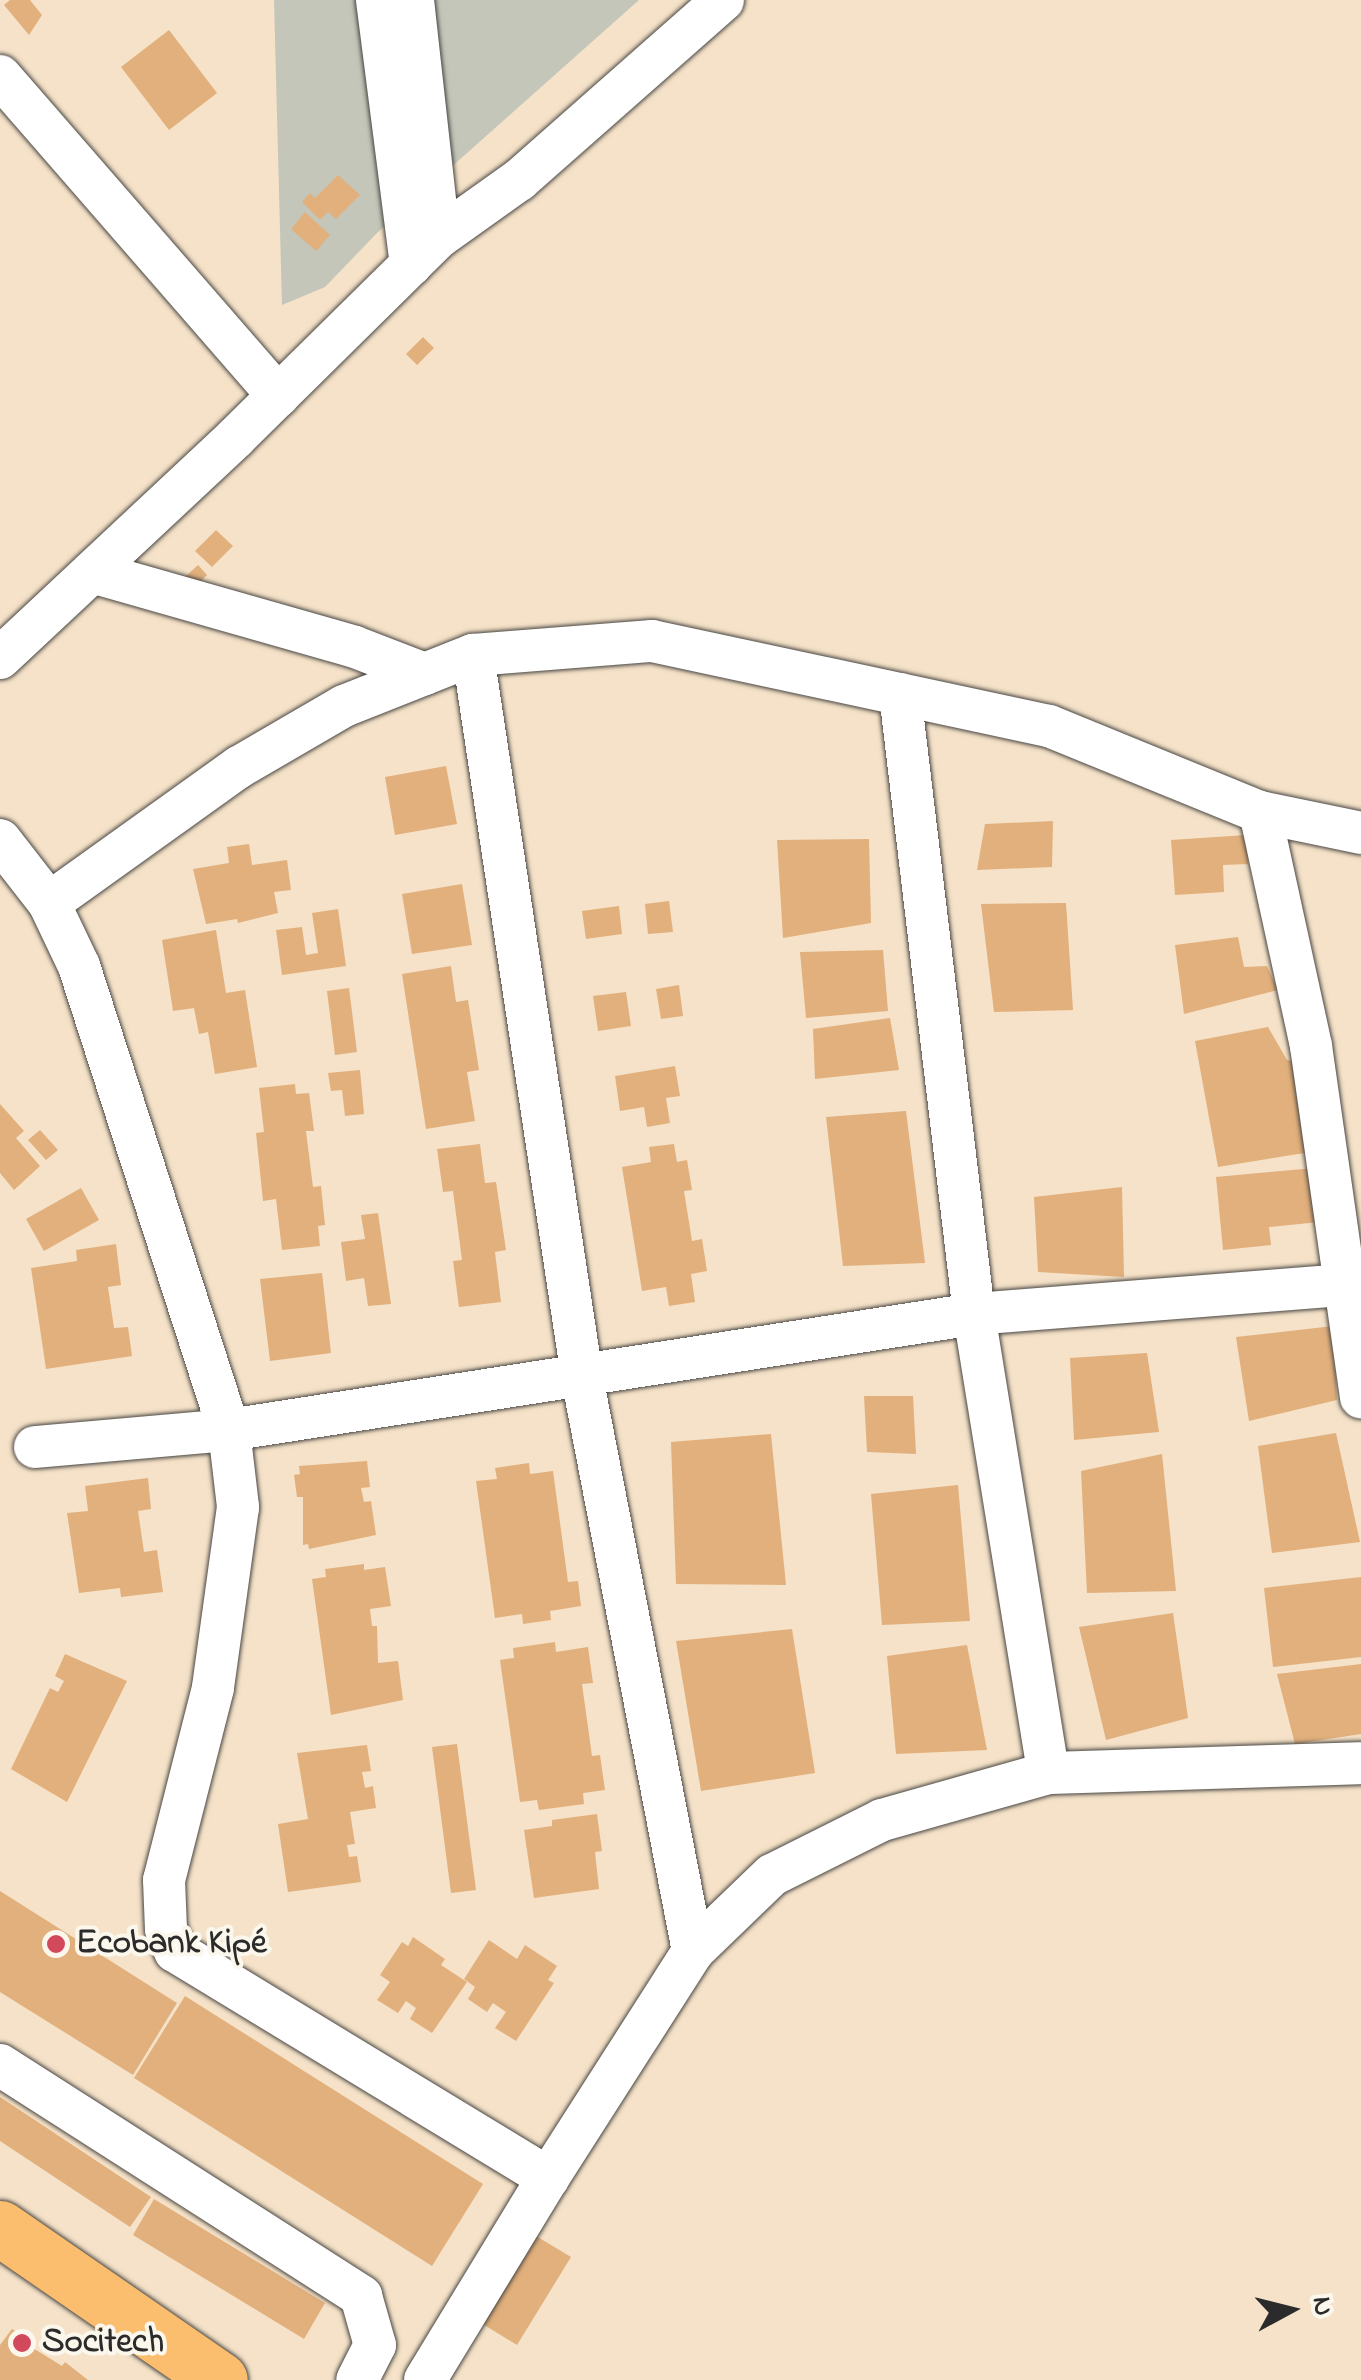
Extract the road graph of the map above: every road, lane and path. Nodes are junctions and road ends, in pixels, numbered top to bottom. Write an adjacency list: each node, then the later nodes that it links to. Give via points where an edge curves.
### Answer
1 (377, 0): 5 (street)
2 (413, 0): 5 (street)
3 (722, 0): 5 (street, via 519,180)
4 (0, 76): 6 (street)
5 (425, 251): 6 (street)
6 (278, 396): 7 (street)
7 (92, 572): 9 (street); 10 (street, via 355,646)
8 (473, 656): 10 (street); 11 (street, via 652,641); 18 (street)
9 (0, 658)
10 (425, 674): 15 (street, via 344,706 238,768)
11 (900, 694): 12 (street, via 1049,726); 17 (street)
12 (1260, 812): 13 (street); 16 (street, via 1311,1046)
13 (1361, 833)
14 (0, 840): 15 (street)
15 (49, 903): 20 (street, via 78,966)
16 (1343, 1285): 17 (street); 19 (street)
17 (974, 1314): 18 (street); 23 (street)
18 (582, 1377): 20 (street); 24 (street)
19 (1361, 1397)
20 (229, 1430): 21 (street); 26 (street, via 238,1507 212,1688 164,1880 166,1929 175,1951)
21 (35, 1447)
22 (1361, 1763): 23 (street)
23 (1048, 1772): 24 (street, via 882,1820 803,1859 772,1875)
24 (692, 1951): 26 (street)
25 (0, 2065): 29 (street, via 361,2296 375,2345)
26 (548, 2178): 30 (street)
27 (0, 2228): 28 (main road)
28 (220, 2380)
29 (357, 2380)
30 (425, 2380)

